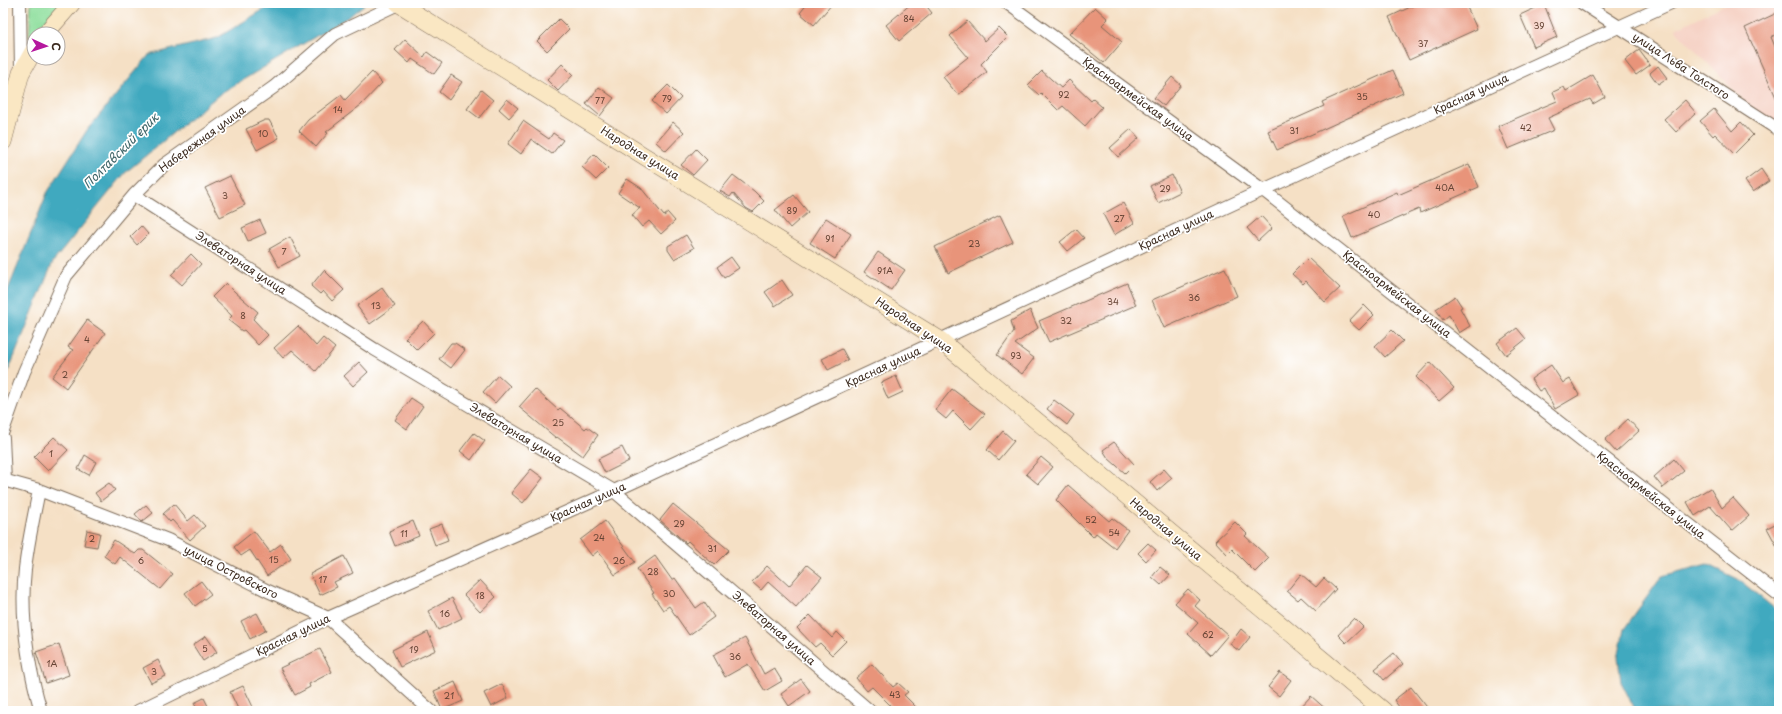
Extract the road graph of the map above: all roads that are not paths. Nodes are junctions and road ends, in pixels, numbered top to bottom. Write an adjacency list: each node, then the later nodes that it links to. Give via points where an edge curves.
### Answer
1 (20, 3): 10 (street)
2 (72, 3): 7 (main road)
3 (399, 3): 14 (street, Набережная улица, via 335,34 274,87 164,165); 15 (main road, Народная улица)
4 (1007, 3): 13 (street, Красноармейская улица)
5 (1582, 3): 8 (street, улица Льва Толстого)
6 (1671, 3): 8 (street, Красная улица)
7 (52, 26)
8 (1619, 26): 11 (street, улица Льва Толстого); 13 (street, Красная улица)
9 (26, 65): 10 (main road)
10 (22, 73): 12 (main road)
11 (1779, 130)
12 (3, 142)
13 (1264, 190): 15 (street, Красная улица); 21 (street, Красноармейская улица)
14 (134, 194): 16 (street, Набережная улица, via 66,276 24,372); 20 (street, Элеваторная улица, via 374,349)
15 (940, 340): 20 (street, Красная улица); 27 (main road, Народная улица)
16 (3, 431)
17 (3, 438): 18 (street)
18 (4, 481): 19 (street, улица Островского)
19 (39, 490): 22 (street, улица Островского, via 168,540 268,591); 23 (street, via 25,570 25,626 30,675)
20 (614, 491): 22 (street, Красная улица); 26 (street, Элеваторная улица)
21 (1779, 596)
22 (328, 618): 24 (street, Красная улица); 25 (street, улица Островского)
23 (40, 711)
24 (138, 711)
25 (431, 711)
26 (870, 711)
27 (1384, 711)

